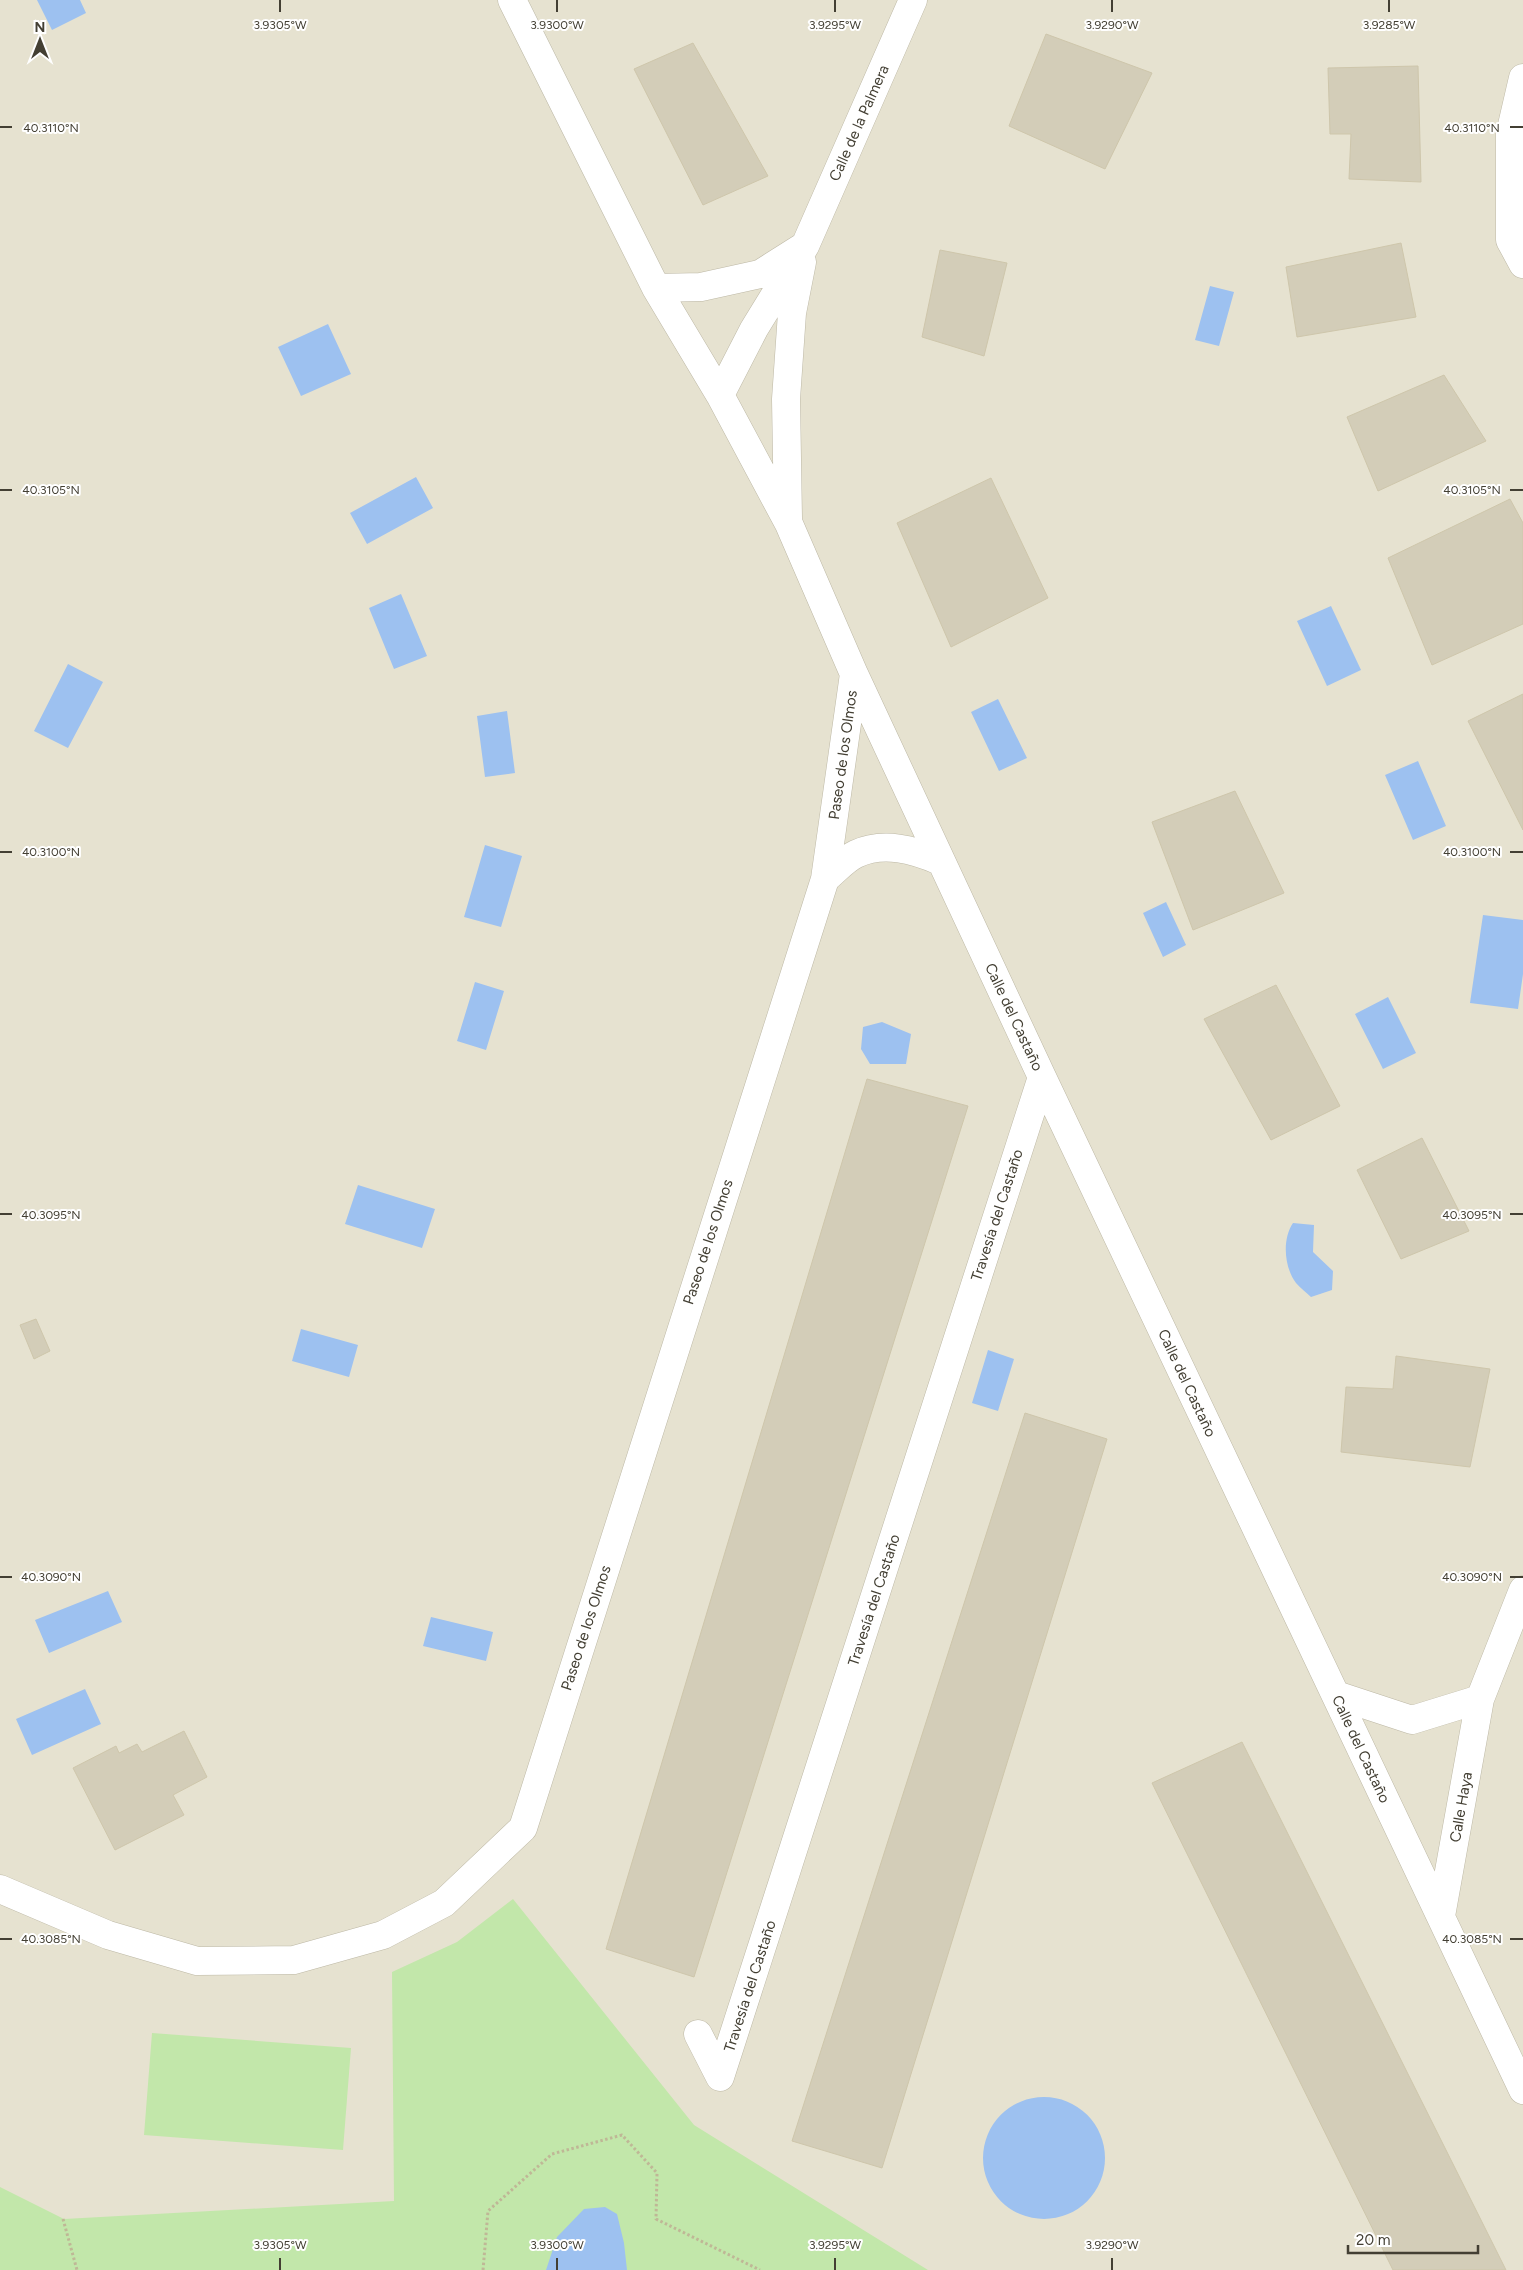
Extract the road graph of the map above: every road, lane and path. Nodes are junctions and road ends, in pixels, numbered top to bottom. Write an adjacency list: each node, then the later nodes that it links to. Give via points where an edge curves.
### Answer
1 (512, 0): 6 (street, Paseo de los Olmos)
2 (913, 0): 4 (street, Calle de la Palmera)
3 (1523, 78): 5 (street, via 1510,134 1510,240)
4 (805, 246): 6 (street, via 760,274 702,287); 7 (street, Calle de la Palmera, via 754,329); 8 (street, via 792,314 786,399)
5 (1523, 264)
6 (656, 288): 7 (street, Paseo de los Olmos)
7 (720, 395): 8 (street, Paseo de los Olmos)
8 (789, 524): 9 (street, Paseo de los Olmos)
9 (854, 674): 10 (street, Calle del Castaño); 11 (street, Paseo de los Olmos)
10 (940, 861): 11 (street, via 912,850 884,848 856,854); 12 (street, Calle del Castaño)
11 (825, 879): 16 (street, Paseo de los Olmos, via 523,1828 444,1904 383,1935 294,1960 197,1961 108,1935)
12 (1042, 1077): 14 (street, Calle del Castaño); 18 (street, Travesía del Castaño, via 720,2077)
13 (1523, 1590): 15 (street, Calle Haya)
14 (1336, 1696): 15 (street, via 1412,1720); 17 (street, Calle del Castaño)
15 (1480, 1699): 17 (street, Calle Haya)
16 (0, 1889)
17 (1441, 1916): 19 (street, Calle del Castaño)
18 (698, 2034)
19 (1523, 2090)
20 (64, 2219): 21 (path)
21 (77, 2270)
22 (483, 2270): 23 (path, via 488,2212 552,2154 622,2135 656,2173 656,2219)
23 (760, 2270)

